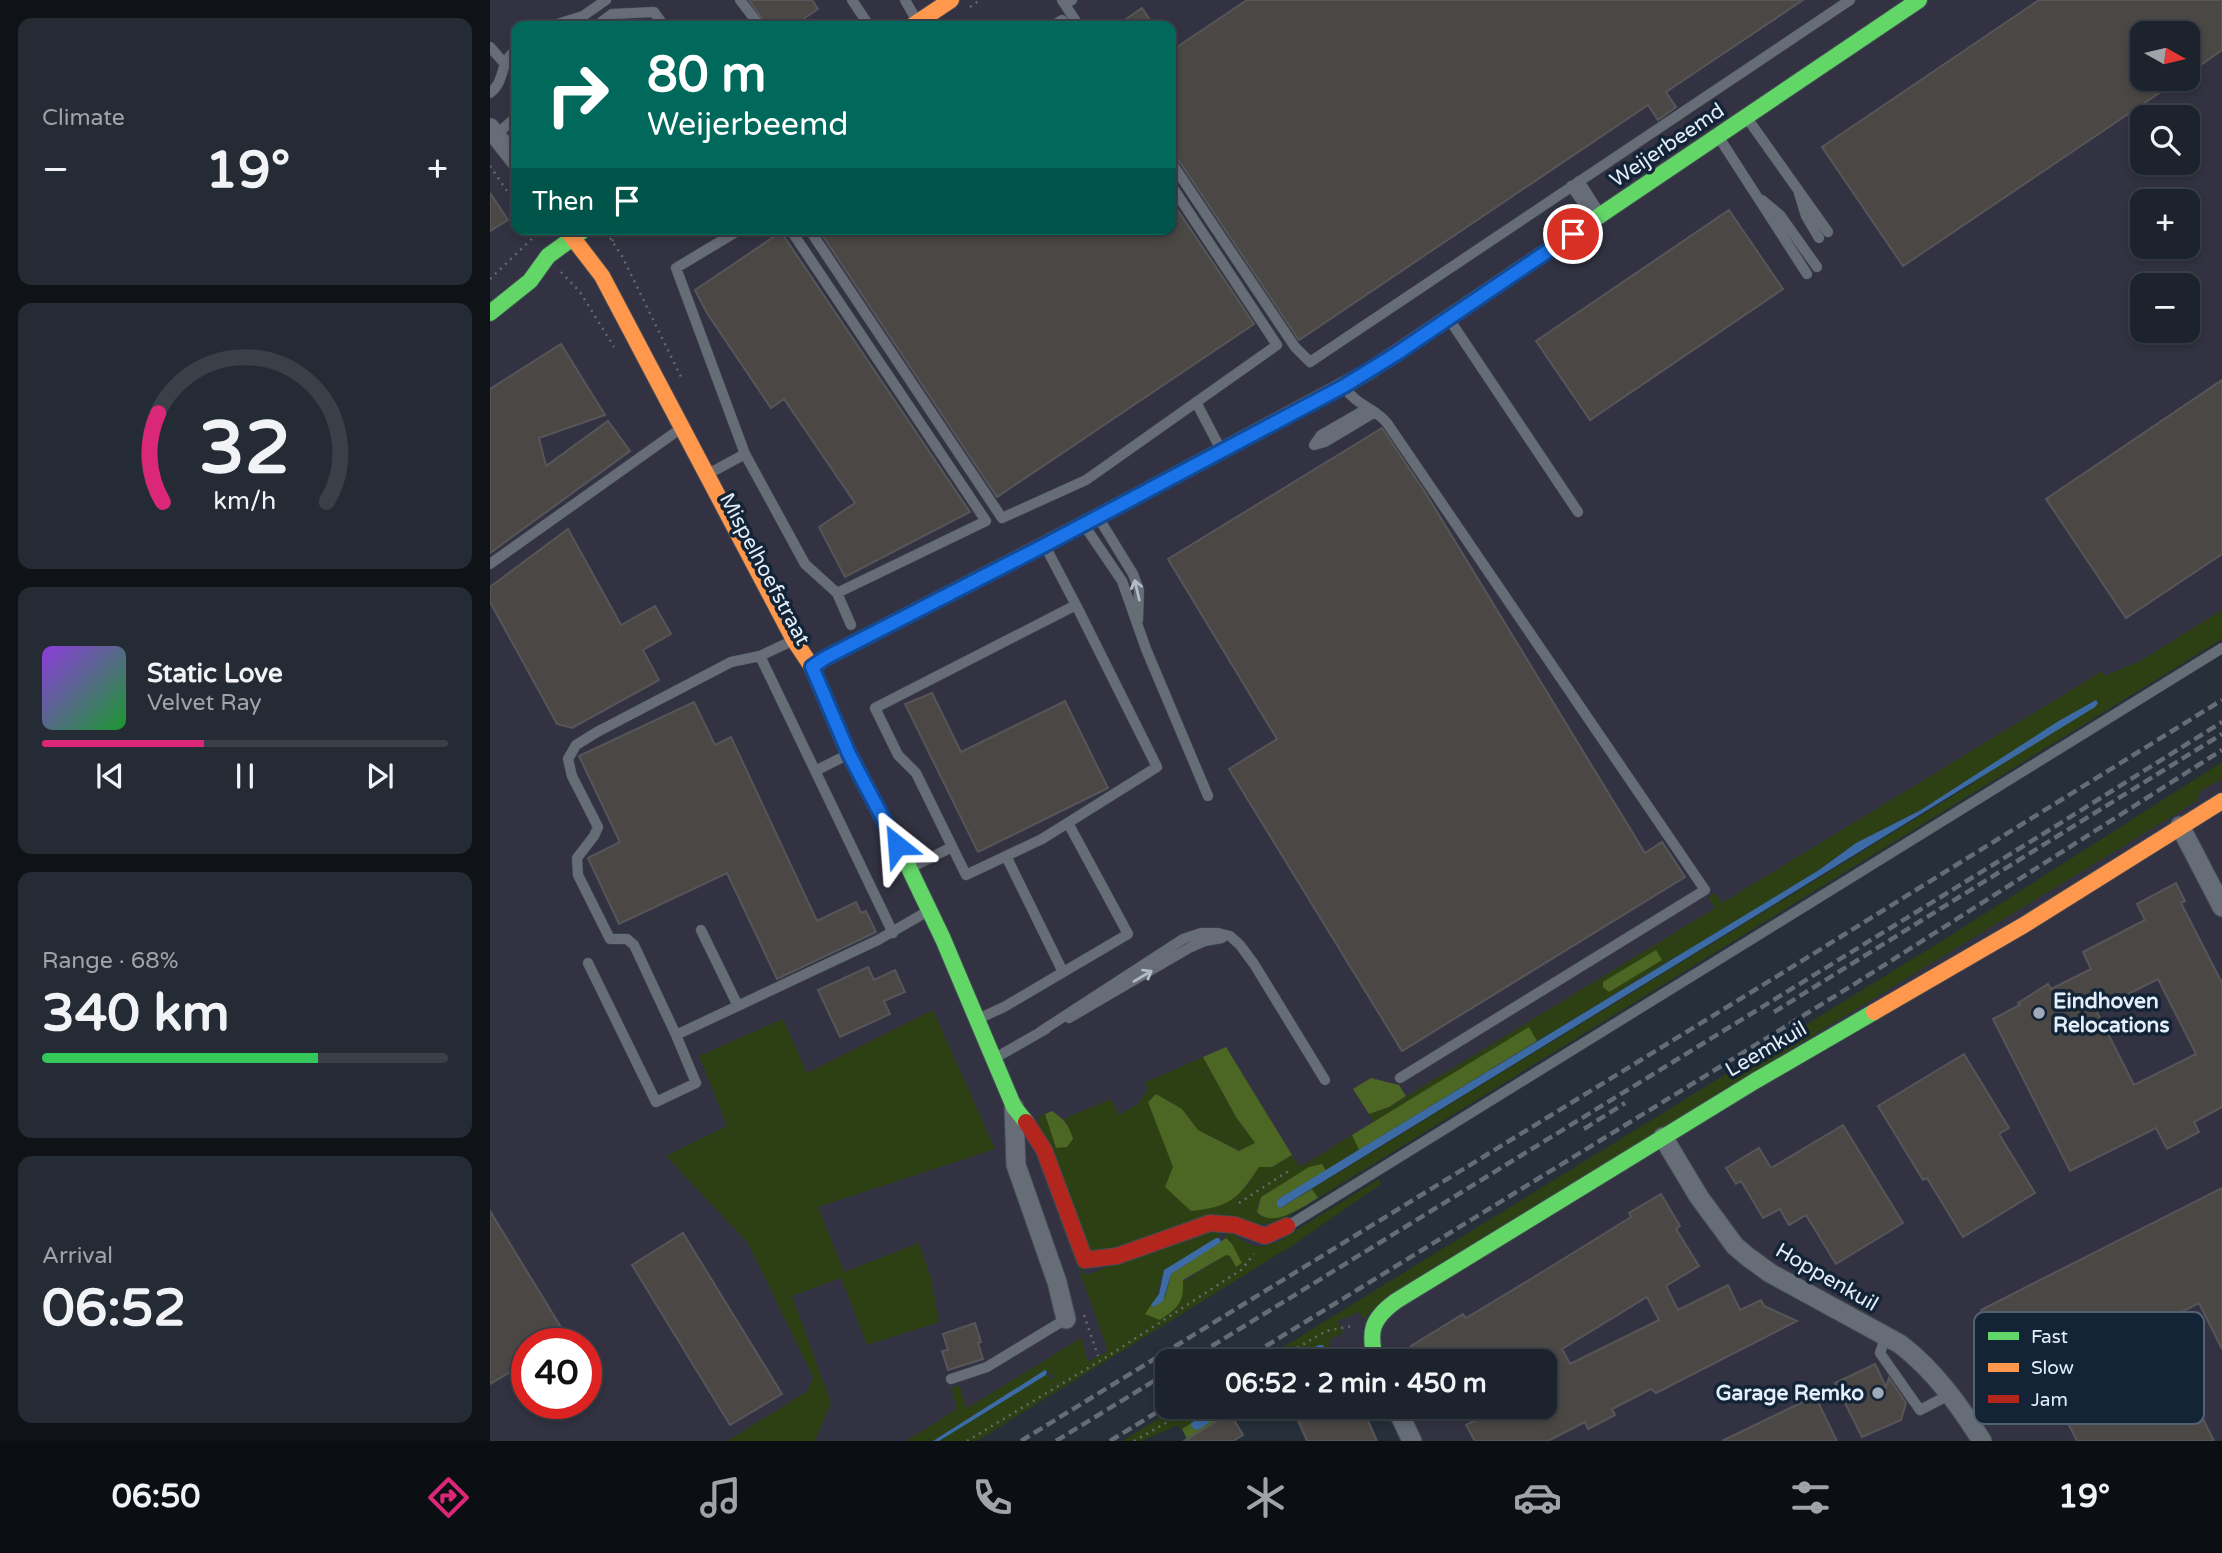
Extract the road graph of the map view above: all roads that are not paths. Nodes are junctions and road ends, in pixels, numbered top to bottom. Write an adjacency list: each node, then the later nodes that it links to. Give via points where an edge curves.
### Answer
1 (606, 0): 10 (lane)
2 (740, 0): 13 (lane)
3 (852, 0): 14 (lane)
4 (905, 0): 15 (lane)
5 (951, 0): 16 (street)
6 (1062, 0): 17 (lane)
7 (1071, 0): 18 (lane)
8 (1850, 0): 29 (lane)
9 (1919, 0): 23 (street, Weijerbeemd)
10 (567, 21)
11 (603, 21): 12 (lane, via 612,14 654,12)
12 (660, 21)
13 (756, 21)
14 (866, 21)
15 (914, 21)
16 (920, 21)
17 (1075, 21)
18 (1077, 21)
19 (490, 47): 21 (lane)
20 (511, 54): 21 (lane)
21 (505, 64): 22 (lane, via 498,87)
22 (490, 93)
23 (1746, 117): 26 (street, Weijerbeemd); 36 (lane, via 1799,189)
24 (511, 120): 25 (lane)
25 (493, 131): 27 (street)
26 (1718, 135): 31 (lane); 32 (street, Weijerbeemd)
27 (511, 154)
28 (1176, 169): 29 (lane, via 1295,347 1310,362)
29 (1575, 184): 32 (lane)
30 (1176, 193): 43 (lane, via 1276,345)
31 (1757, 197): 38 (lane, via 1780,215); 39 (lane)
32 (1597, 217): 41 (street, Weijerbeemd)
33 (731, 235): 47 (lane, via 676,268)
34 (794, 235): 53 (lane, via 986,521)
35 (812, 235): 43 (lane, via 1002,518 1086,480)
36 (1823, 235)
37 (586, 237): 40 (street); 45 (street, Mispelhoefstraat)
38 (1816, 267)
39 (1807, 274)
40 (490, 313)
41 (1449, 318): 42 (street, Weijerbeemd); 49 (lane)
42 (1344, 386): 44 (lane, via 1355,401); 46 (street, Weijerbeemd)
43 (1196, 402): 46 (lane)
44 (1371, 410): 44 (lane, via 1321,435 1314,444 1325,442); 80 (lane, via 1387,423 1705,890)
45 (683, 427): 48 (street, Mispelhoefstraat); 52 (lane)
46 (1221, 451): 50 (street, Weijerbeemd)
47 (746, 454): 48 (lane); 53 (lane, via 805,564)
48 (708, 475): 57 (street, Mispelhoefstraat)
49 (1578, 512)
50 (1091, 521): 51 (street, Weijerbeemd); 56 (lane, via 1122,581); 56 (lane, one-way to 50, via 1139,590 1133,574)
51 (1045, 545): 54 (lane); 60 (street, Weijerbeemd)
52 (490, 564)
53 (837, 593): 55 (lane)
54 (1076, 605): 65 (lane, via 1157,767); 67 (lane, via 875,708 898,755 916,773)
55 (851, 625)
56 (1138, 627): 63 (lane)
57 (794, 640): 59 (lane); 60 (street, Mispelhoefstraat)
58 (2222, 648): 84 (lane)
59 (760, 656): 62 (lane); 78 (lane, via 731,662 597,732 576,745 568,759 598,827 577,858 578,875 610,939 627,939 634,945)
60 (812, 667): 61 (street, Mispelhoefstraat)
61 (849, 754): 62 (lane); 69 (street, Mispelhoefstraat)
62 (815, 771): 73 (lane)
63 (1208, 796)
64 (2222, 801): 66 (street, Leemkuil)
65 (1068, 822): 68 (lane); 75 (lane, via 1128,934)
66 (2180, 827): 70 (street); 83 (street, Leemkuil, via 2024,925)
67 (952, 847): 68 (lane, via 966,875); 69 (lane)
68 (1006, 856): 75 (lane)
69 (909, 868): 71 (street, Mispelhoefstraat)
70 (2222, 907)
71 (929, 910): 73 (lane); 77 (street, Mispelhoefstraat)
72 (701, 930): 76 (lane)
73 (893, 933): 76 (lane)
74 (588, 963): 78 (lane, via 656,1101 696,1083)
75 (1063, 972): 77 (lane)
76 (738, 1006): 78 (lane)
77 (978, 1019): 79 (street, Mispelhoefstraat)
78 (676, 1035)
79 (995, 1059): 81 (lane, via 1217,938 1240,945); 82 (street, Mispelhoefstraat)
80 (1400, 1078)
81 (1325, 1080)
82 (1014, 1107): 84 (street, Mispelhoefstraat, via 1044,1150 1085,1260 1117,1256 1210,1223 1235,1225 1265,1236); 85 (street, Mispelhoefstraat, via 1016,1165)
83 (1663, 1138): 86 (street, Hoppenkuil, via 1699,1197 1748,1257); 87 (street, Leemkuil, via 1383,1309 1371,1332)
84 (1287, 1226)
85 (1066, 1319): 88 (lane, via 988,1367)
86 (1886, 1336): 89 (street, Hoppenkuil, via 1917,1357); 89 (lane, via 1880,1353 1920,1410)
87 (1372, 1349)
88 (951, 1379)
89 (1951, 1394): 92 (street, Hoppenkuil)
90 (1402, 1419): 91 (street)
91 (1412, 1441)
92 (1982, 1441)

